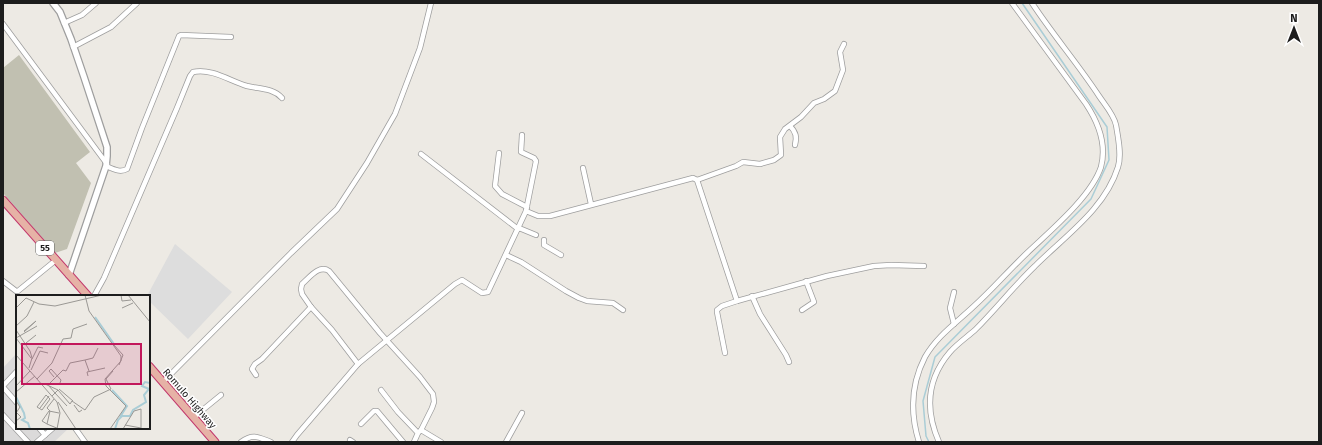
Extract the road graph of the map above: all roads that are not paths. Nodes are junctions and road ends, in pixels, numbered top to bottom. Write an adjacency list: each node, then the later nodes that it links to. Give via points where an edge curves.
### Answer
1 (52, 3): 7 (street, via 60,12)
2 (96, 3): 7 (street, via 82,15)
3 (137, 3): 11 (street, via 111,27)
4 (431, 3): 50 (street, via 420,48 395,114 337,209)
5 (1012, 3): 42 (street, via 1095,118 1101,133 1101,165 1092,184 1074,207 999,283)
6 (1032, 3): 78 (street, via 1113,117 1119,162 1114,178 1092,210 1035,265 975,330 950,351 940,366 931,386 929,408)
7 (64, 23): 11 (street)
8 (3, 24): 18 (street)
9 (231, 37): 18 (street, via 179,36 127,169 118,171)
10 (844, 44): 13 (street, via 840,52 844,70 835,91 814,103)
11 (73, 47): 18 (street, via 107,147)
12 (282, 98): 36 (street, via 279,94 218,75 200,70 193,72)
13 (790, 126): 15 (street, via 796,135); 20 (street, via 780,137 781,155 774,160 760,164 743,162)
14 (522, 136): 23 (street, via 521,152 536,161)
15 (795, 145)
16 (499, 153): 23 (street, via 495,186 502,194)
17 (422, 154): 24 (street)
18 (106, 165): 31 (street)
19 (583, 168): 22 (street)
20 (697, 180): 22 (street, via 693,178); 38 (street)
21 (3, 200): 29 (highway, 55)
22 (591, 204): 23 (street, via 550,216 538,216)
23 (527, 209): 24 (street)
24 (518, 228): 25 (street); 27 (street)
25 (536, 235)
26 (544, 240): 28 (street, via 544,245)
27 (506, 255): 40 (street, via 579,298 613,303); 43 (street, via 488,292 482,293 465,281 459,281)
28 (560, 255)
29 (56, 260): 31 (highway, 55); 32 (street, via 18,292)
30 (924, 266): 33 (street, via 874,266)
31 (69, 275): 35 (highway, 55)
32 (3, 281)
33 (806, 281): 37 (street); 41 (street, via 814,302)
34 (954, 292): 42 (street, via 950,308)
35 (87, 295)
36 (95, 295)
37 (752, 296): 38 (street); 45 (street)
38 (737, 301): 44 (street, via 717,310)
39 (311, 307): 43 (street, via 302,294 302,284 316,271 326,269); 46 (street); 49 (street, via 253,366)
40 (623, 310)
41 (802, 310)
42 (954, 324): 77 (street, via 926,356 915,382 913,410)
43 (387, 340): 46 (street); 64 (street, via 433,394 432,408)
44 (725, 353)
45 (789, 362)
46 (358, 364): 72 (street)
47 (150, 367): 50 (highway, Romulo Highway)
48 (16, 373): 51 (street)
49 (256, 375)
50 (163, 382): 57 (highway, Romulo Highway)
51 (3, 386): 54 (street)
52 (381, 390): 64 (street, via 398,412)
53 (221, 395): 57 (street)
54 (16, 402)
55 (522, 413): 76 (street)
56 (3, 414): 59 (street)
57 (194, 417): 69 (highway, Romulo Highway)
58 (361, 424): 73 (street, via 377,410)
59 (16, 429)
60 (16, 429): 66 (street)
61 (40, 429): 65 (street)
62 (52, 429): 65 (street)
63 (76, 429): 68 (street)
64 (419, 432): 74 (street); 75 (street)
65 (45, 435): 67 (street)
66 (28, 442)
67 (37, 442)
68 (85, 442)
69 (215, 442)
70 (241, 442): 71 (street, via 249,436)
71 (271, 442)
72 (292, 442)
73 (403, 442)
74 (414, 442)
75 (441, 442)
76 (506, 442)
77 (919, 442)
78 (939, 442)

